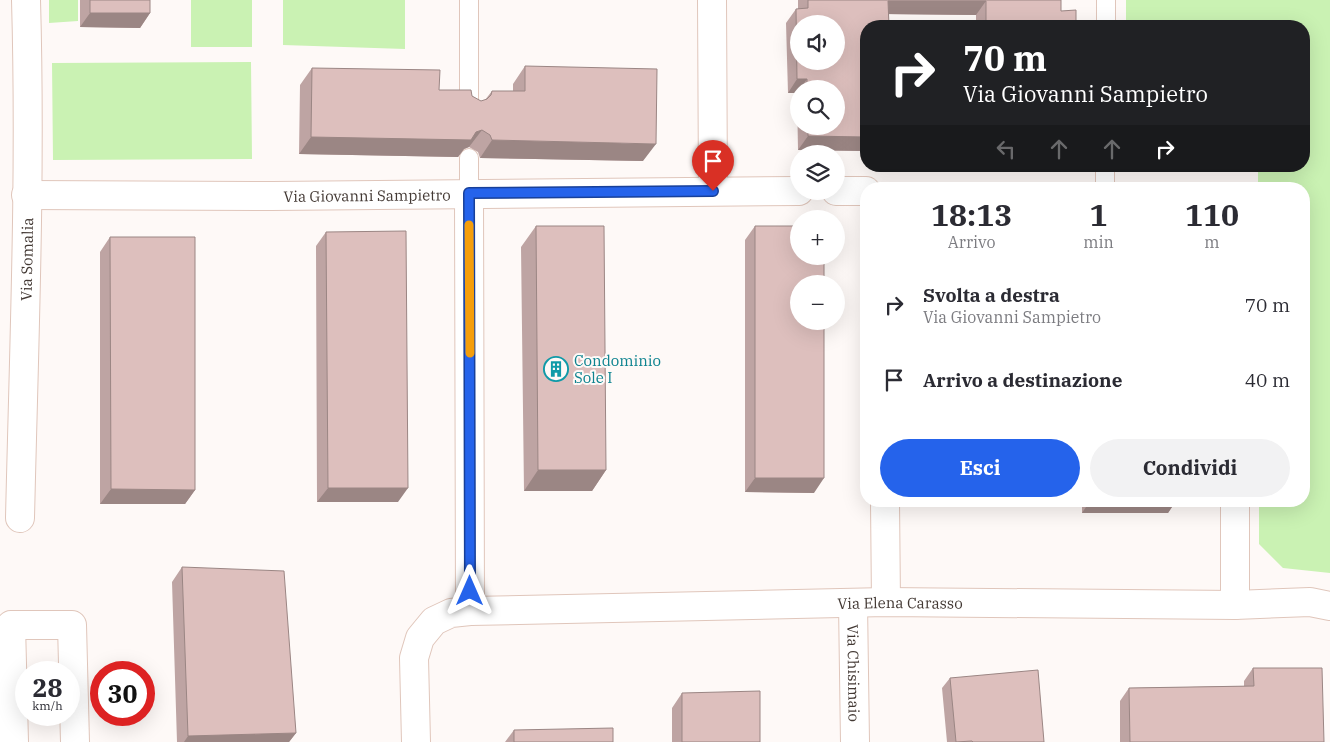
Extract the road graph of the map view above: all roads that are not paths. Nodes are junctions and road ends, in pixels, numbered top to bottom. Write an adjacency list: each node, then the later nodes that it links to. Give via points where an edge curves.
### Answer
1 (26, 0): 13 (street, Via Somalia)
2 (469, 0): 6 (lane)
3 (712, 0): 8 (street)
4 (1106, 0): 5 (lane)
5 (1106, 20)
6 (469, 108)
7 (469, 158): 12 (lane)
8 (713, 191): 9 (street, Via Giovanni Sampietro); 12 (street, Via Giovanni Sampietro)
9 (790, 191)
10 (845, 191): 11 (street)
11 (860, 191)
12 (469, 193): 13 (street, Via Giovanni Sampietro); 21 (street)
13 (26, 195): 16 (street, Via Somalia)
14 (885, 507): 17 (street)
15 (1234, 507): 19 (street)
16 (20, 518)
17 (886, 602): 18 (street, Via Elena Carasso); 19 (street, Via Elena Carasso)
18 (854, 603): 21 (street, Via Elena Carasso); 25 (street, Via Chisimaio)
19 (1235, 604): 20 (street, Via Elena Carasso, via 1310,602)
20 (1330, 606)
21 (470, 611): 24 (street, Via Elena Carasso, via 451,613 434,621 420,638 414,658)
22 (14, 742): 23 (street, via 11,625 72,625)
23 (75, 742)
24 (416, 742)
25 (855, 742)

